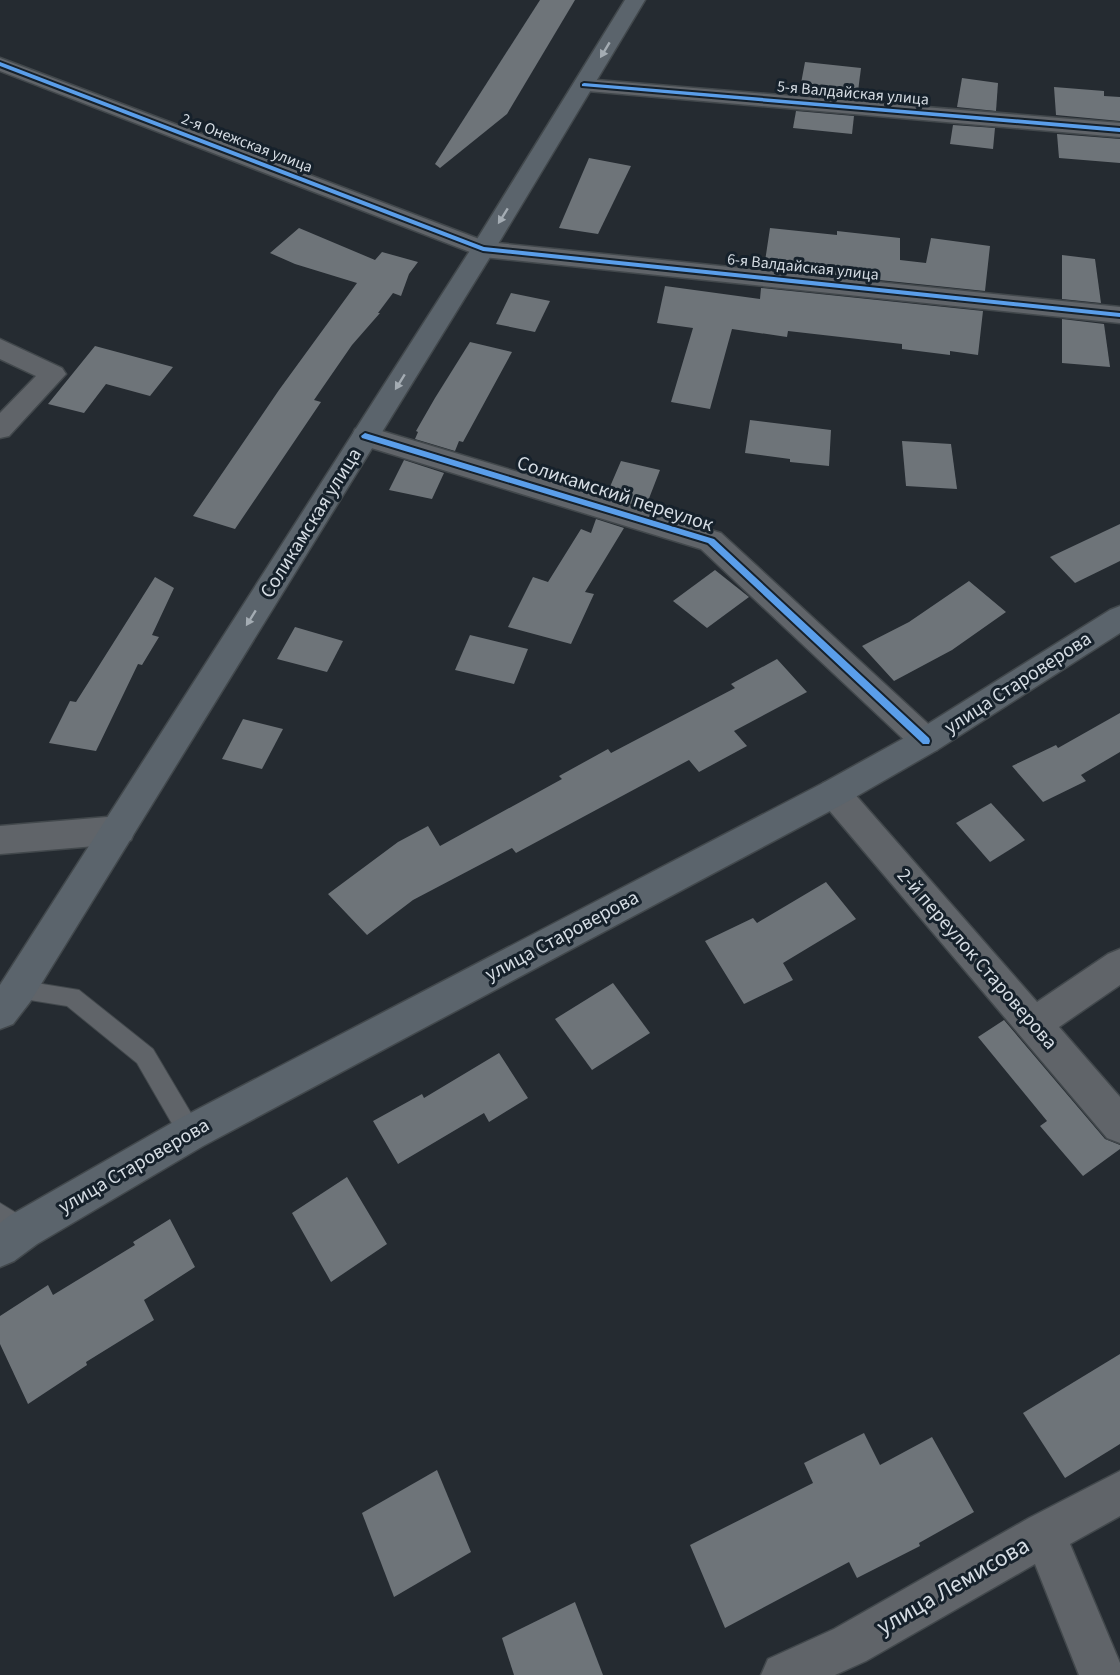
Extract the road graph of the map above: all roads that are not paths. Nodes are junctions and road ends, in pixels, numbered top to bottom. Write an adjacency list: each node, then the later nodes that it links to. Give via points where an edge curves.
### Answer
1 (635, 0): 3 (main road, Соликамская улица, one-way to 3)
2 (0, 64): 5 (street, 2-я Онежская улица)
3 (584, 85): 4 (street, 5-я Валдайская улица); 5 (main road, Соликамская улица, one-way to 5)
4 (1120, 130)
5 (483, 249): 6 (street, 6-я Валдайская улица); 9 (main road, Соликамская улица, one-way to 9)
6 (1120, 315)
7 (0, 348): 8 (street, via 53,374)
8 (0, 429)
9 (365, 436): 11 (street, Соликамский переулок, via 711,541); 13 (main road, Соликамская улица, one-way to 13)
10 (1120, 618): 11 (main road, улица Староверова)
11 (926, 741): 12 (main road, улица Староверова)
12 (834, 793): 18 (street, 2-й переулок Староверова); 20 (main road, улица Староверова)
13 (119, 830): 14 (street); 16 (main road, Соликамская улица)
14 (0, 840)
15 (1120, 965): 18 (street)
16 (18, 990): 17 (main road, Соликамская улица); 20 (lane, via 72,997 145,1056)
17 (0, 1012)
18 (1034, 1024): 19 (street, 2-й переулок Староверова)
19 (1120, 1125)
20 (190, 1133): 21 (main road, улица Староверова)
21 (8, 1230)
22 (1120, 1492): 23 (street, улица Лемисова)
23 (1044, 1533): 24 (street, улица Лемисова, via 850,1645); 25 (street)
24 (784, 1675)
25 (1102, 1675)

